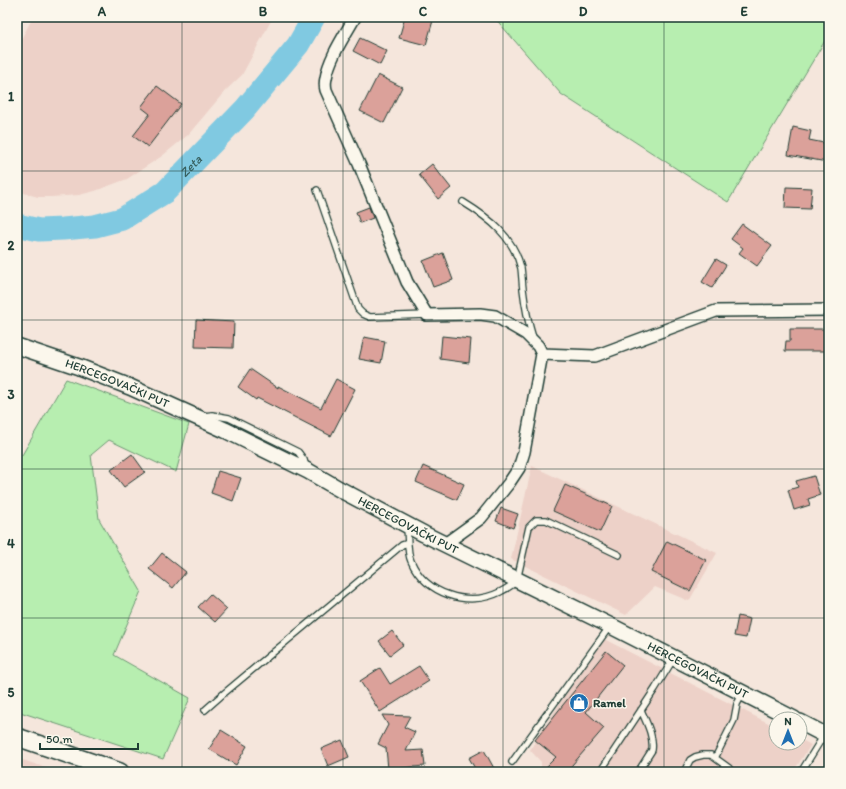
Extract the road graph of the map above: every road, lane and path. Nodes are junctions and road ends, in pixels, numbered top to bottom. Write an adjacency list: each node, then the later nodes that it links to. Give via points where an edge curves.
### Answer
1 (355, 17): 5 (street, via 332,59 326,76 326,90 407,282)
2 (317, 190): 5 (lane, via 358,309 370,317)
3 (463, 202): 6 (lane, via 492,221 508,238 517,255)
4 (829, 310): 8 (street, via 716,311 595,356)
5 (427, 315): 6 (street, via 495,316 526,334)
6 (534, 342): 8 (street)
7 (17, 346): 9 (main road, HERCEGOVAČKI PUT, via 110,379 198,417 308,471)
8 (542, 354): 11 (street, via 519,468 481,518)
9 (407, 525): 10 (lane); 11 (main road, HERCEGOVAČKI PUT)
10 (408, 543): 13 (lane, via 410,559 418,574 433,587 447,594 465,599 486,597 503,591); 17 (lane, via 396,550)
11 (445, 544): 13 (main road, HERCEGOVAČKI PUT)
12 (619, 555): 13 (lane, via 546,520 536,520 529,527)
13 (517, 580): 14 (main road, HERCEGOVAČKI PUT)
14 (611, 626): 15 (main road, HERCEGOVAČKI PUT); 24 (lane)
15 (674, 658): 16 (main road, HERCEGOVAČKI PUT); 18 (lane)
16 (743, 693): 19 (main road, HERCEGOVAČKI PUT); 23 (lane, via 737,704 734,720)
17 (205, 710)
18 (641, 710): 26 (lane); 27 (lane, via 653,746)
19 (778, 711)
20 (808, 726): 21 (main road)
21 (827, 736): 30 (lane)
22 (17, 737): 25 (main road)
23 (715, 758): 28 (lane, via 711,755 695,757 690,760); 29 (lane, via 729,768)
24 (512, 762)
25 (120, 772)
26 (600, 772)
27 (638, 772)
28 (684, 772)
29 (730, 772)
30 (801, 772)

